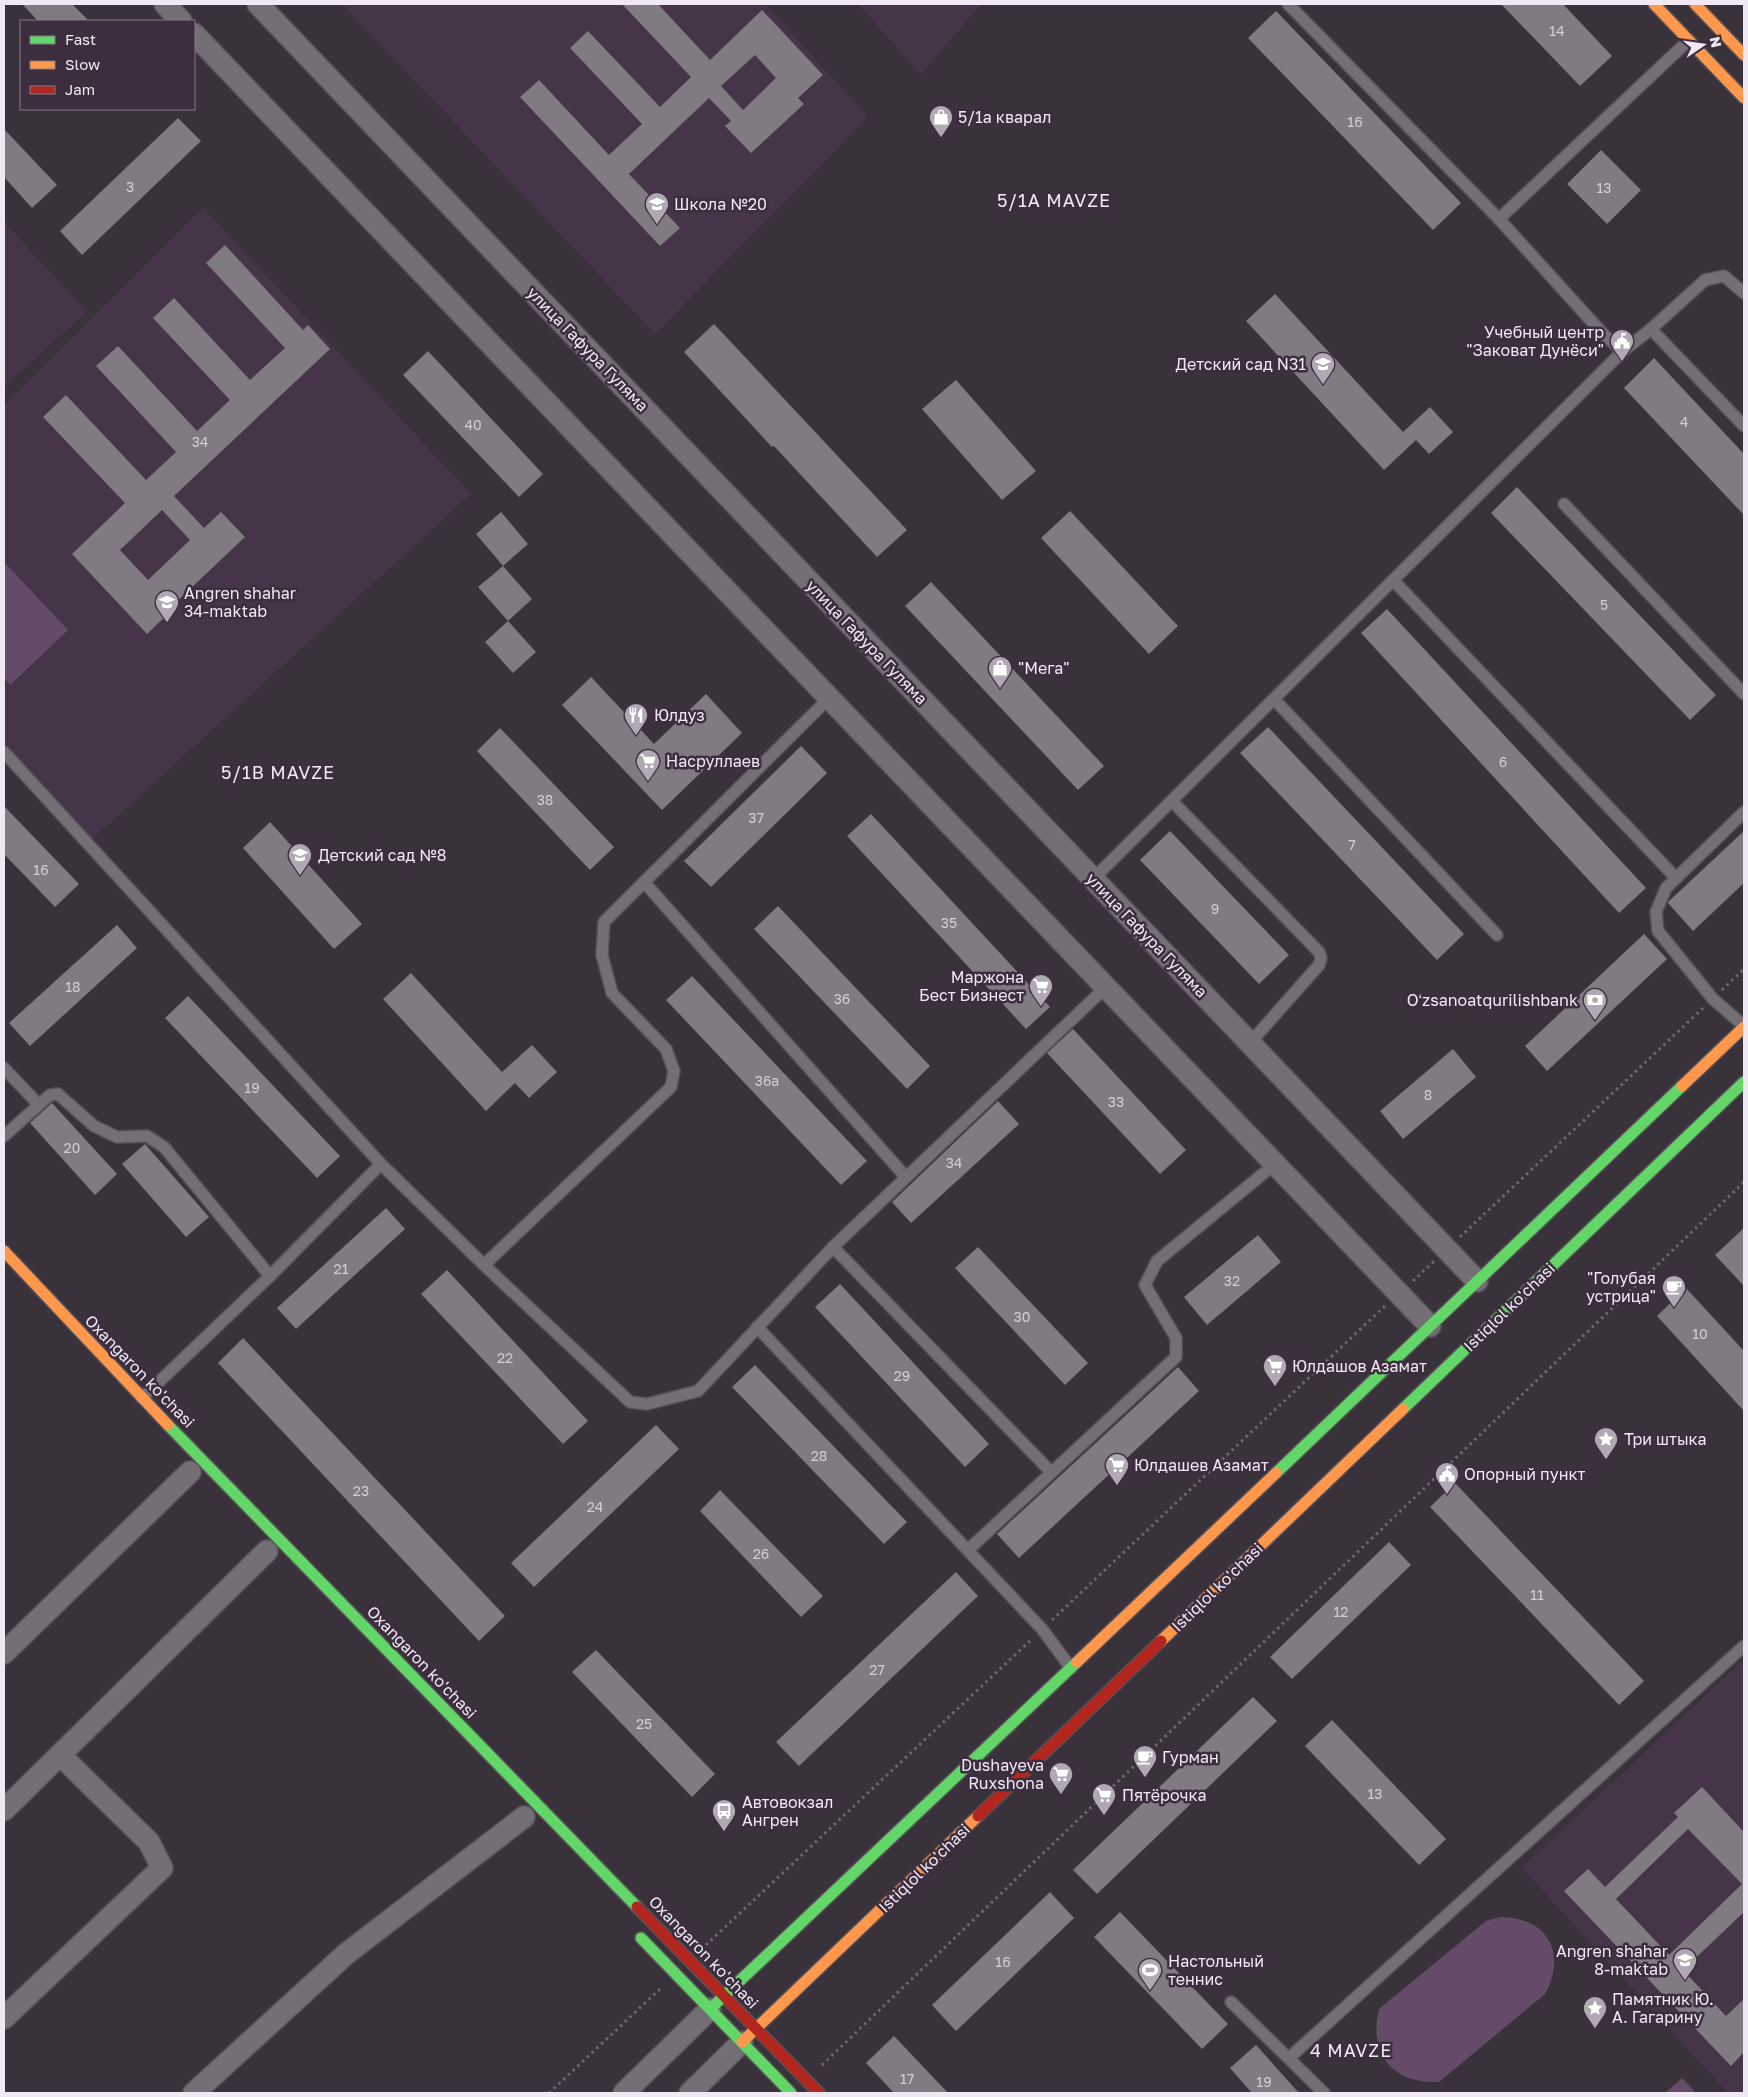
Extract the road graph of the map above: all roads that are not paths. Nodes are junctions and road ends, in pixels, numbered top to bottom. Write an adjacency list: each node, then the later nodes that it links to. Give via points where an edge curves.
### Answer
1 (164, 4): 6 (street)
2 (258, 4): 25 (street, улица Гафура Гуляма)
3 (1288, 4): 11 (lane)
4 (1654, 4): 8 (main road)
5 (1695, 4): 9 (main road)
6 (180, 20)
7 (195, 35): 19 (street)
8 (1689, 40): 10 (main road); 11 (lane)
9 (1744, 55)
10 (1744, 98)
11 (1498, 219): 14 (lane, via 1604,335)
12 (1744, 293): 13 (lane, via 1724,276 1705,280)
13 (1651, 329): 14 (lane); 15 (lane)
14 (1623, 351): 17 (lane)
15 (1744, 426)
16 (1564, 504): 18 (lane)
17 (1393, 580): 20 (lane); 24 (lane)
18 (1744, 694)
19 (829, 698): 26 (lane); 28 (street)
20 (1274, 699): 22 (lane); 27 (lane)
21 (4, 752): 35 (lane)
22 (1172, 800): 25 (lane); 30 (lane, via 1318,952 1320,958 1319,965)
23 (1744, 812): 24 (lane)
24 (1676, 878): 29 (lane, via 1666,888 1656,912 1658,931 1713,999)
25 (1094, 879): 30 (street, улица Гафура Гуляма)
26 (644, 882): 37 (lane); 40 (lane, via 604,922 602,955 612,993 666,1049 674,1072 671,1087)
27 (1497, 935)
28 (1106, 987): 36 (street); 37 (lane)
29 (1744, 1027): 42 (main road)
30 (1250, 1043): 42 (street, улица Гафура Гуляма)
31 (4, 1068): 33 (lane)
32 (1744, 1082): 60 (main road, Istiqlol ko'chasi, via 1372,1434)
33 (38, 1104): 34 (lane); 41 (lane, via 50,1095 58,1094 94,1126 117,1137 147,1136 164,1148)
34 (4, 1136)
35 (381, 1164): 40 (lane); 41 (lane)
36 (1276, 1164): 43 (street); 47 (lane, via 1157,1261 1145,1285 1176,1338 1176,1357)
37 (905, 1176): 38 (lane)
38 (832, 1246): 44 (lane); 47 (lane)
39 (4, 1252): 45 (main road, Oxangaron ko'chasi)
40 (484, 1265): 44 (lane, via 630,1402 647,1404 698,1391)
41 (270, 1276): 45 (lane)
42 (1477, 1281): 43 (main road)
43 (1430, 1326): 52 (main road, via 1350,1409)
44 (757, 1327): 48 (lane)
45 (139, 1401): 57 (main road, Oxangaron ko'chasi, via 690,1961)
46 (190, 1472): 51 (street)
47 (1051, 1472): 48 (lane)
48 (968, 1550): 52 (lane, via 1042,1629)
49 (267, 1551): 53 (street)
50 (1744, 1646): 61 (lane)
51 (4, 1653)
52 (1071, 1668): 57 (main road)
53 (60, 1756): 54 (street); 59 (street, via 149,1842 162,1868)
54 (4, 1810)
55 (524, 1817): 62 (street, via 346,1954)
56 (634, 1931): 57 (main road, Oxangaron ko'chasi, via 676,1974)
57 (717, 2002): 60 (main road, Oxangaron ko'chasi); 60 (main road, Oxangaron ko'chasi); 63 (street)
58 (1231, 2002): 61 (lane)
59 (4, 2018)
60 (749, 2036): 64 (street, Istiqlol ko'chasi); 65 (main road, Oxangaron ko'chasi); 66 (main road, Oxangaron ko'chasi)
61 (1289, 2058): 67 (lane)
62 (194, 2093)
63 (624, 2093)
64 (690, 2093)
65 (792, 2093)
66 (819, 2093)
67 (1324, 2093)

